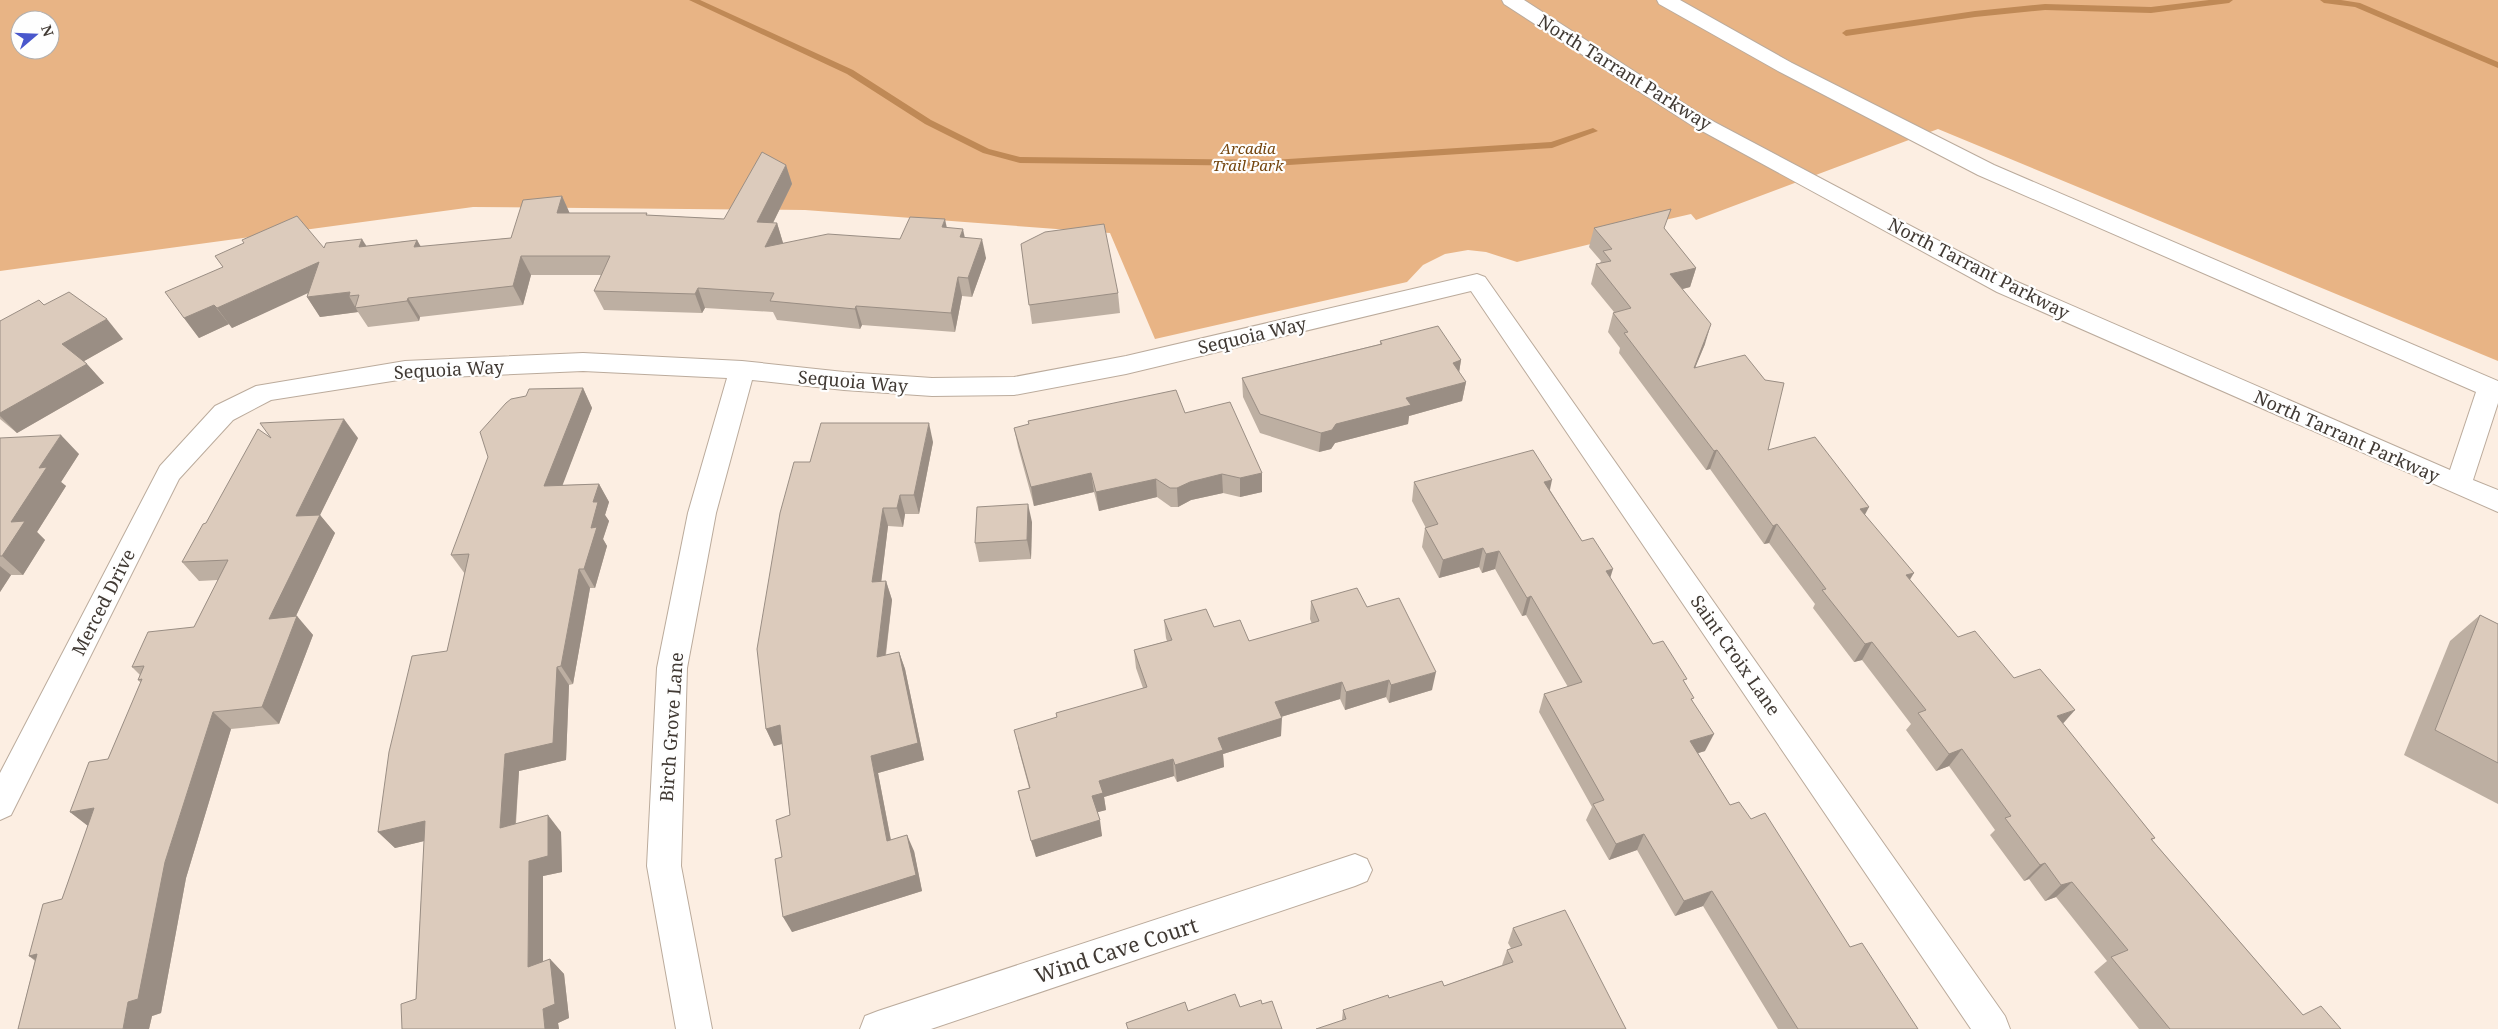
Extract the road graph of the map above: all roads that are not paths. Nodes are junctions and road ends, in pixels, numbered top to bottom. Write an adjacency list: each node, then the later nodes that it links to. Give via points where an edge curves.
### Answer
1 (1511, 0): 7 (street, North Tarrant Parkway, via 1698,120 2006,286)
2 (1666, 0): 5 (street, via 1785,67 1986,170)
3 (1478, 282): 4 (street, Sequoia Way, via 1126,365 1014,386 932,387); 13 (street, Saint Croix Lane)
4 (742, 370): 6 (street, Sequoia Way, via 583,362 406,370 265,392); 11 (street, Birch Grove Lane, via 702,513 672,668 664,866)
5 (2494, 389): 7 (street)
6 (224, 413): 9 (street, Merced Drive, via 169,473)
7 (2458, 485): 8 (street, North Tarrant Parkway)
8 (2498, 502)
9 (0, 805)
10 (1354, 870): 12 (street, Wind Cave Court)
11 (694, 1029)
12 (878, 1029)
13 (1992, 1029)

